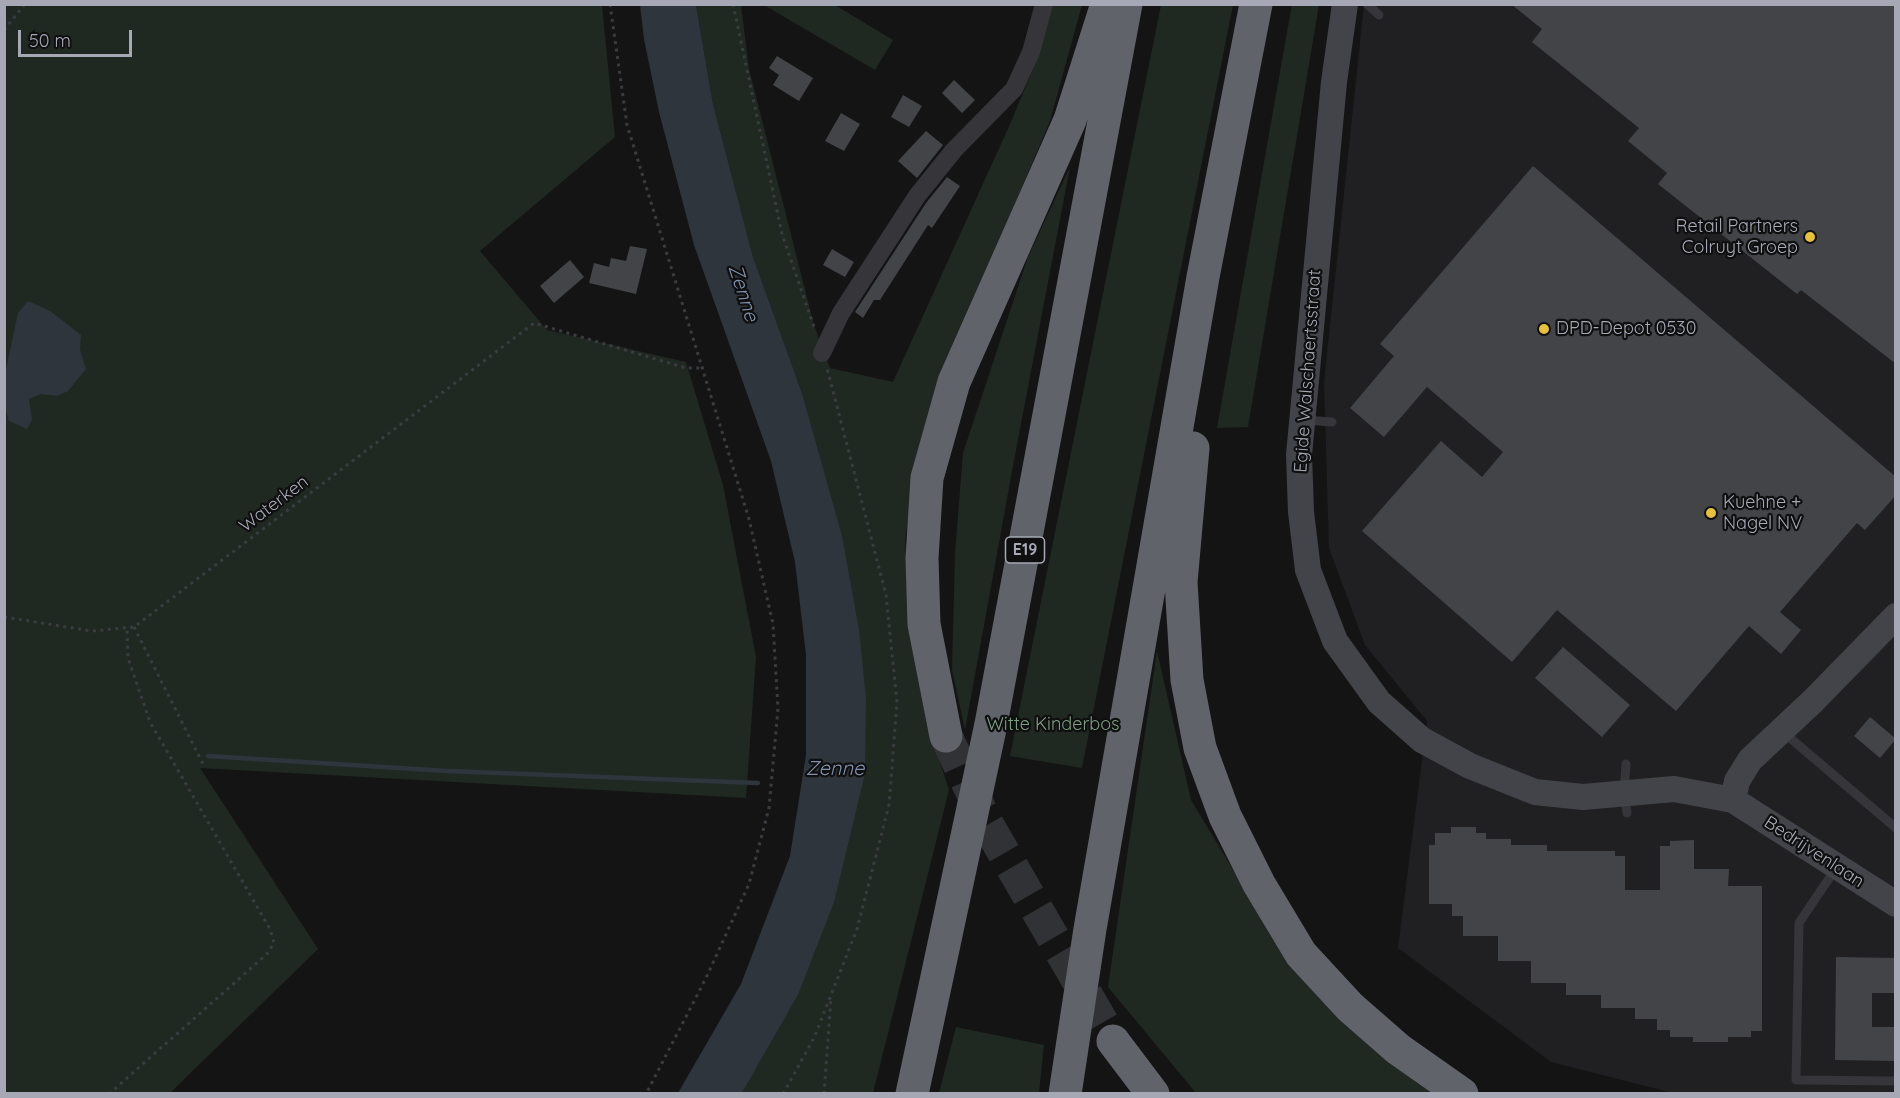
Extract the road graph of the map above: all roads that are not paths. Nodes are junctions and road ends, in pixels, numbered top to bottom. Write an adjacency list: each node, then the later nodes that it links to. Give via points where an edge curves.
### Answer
1 (1044, 4): 9 (street, via 1031,52 1014,89 954,150 917,196 862,279)
2 (1107, 4): 14 (highway, via 1070,120 954,382 927,478 922,558 924,624)
3 (1126, 4): 23 (highway, E19, via 991,724)
4 (1256, 4): 8 (highway)
5 (1345, 4): 10 (main road, Egide Walschaertsstraat)
6 (1367, 4): 7 (lane)
7 (1379, 15)
8 (1203, 277): 24 (highway); 26 (highway, via 1181,582 1187,680 1200,748 1224,816 1301,954 1350,1007 1398,1049)
9 (822, 352)
10 (1302, 420): 11 (lane); 17 (main road, Egide Walschaertsstraat, via 1301,512 1308,570 1335,641 1378,702 1422,740 1470,766 1534,792)
11 (1332, 423)
12 (1896, 616): 13 (main road)
13 (1781, 730): 16 (main road, via 1750,760 1737,781); 18 (lane)
14 (946, 736)
15 (1626, 764): 17 (lane)
16 (1733, 800): 17 (main road, Egide Walschaertsstraat, via 1674,789); 19 (main road, Bedrijvenlaan)
17 (1625, 803)
18 (1896, 828)
19 (1837, 866): 20 (main road, Bedrijvenlaan); 22 (lane, via 1798,923 1796,1080)
20 (1896, 904)
21 (1113, 1041): 25 (highway)
22 (1896, 1081)
23 (912, 1094)
24 (1065, 1094)
25 (1153, 1094)
26 (1462, 1094)

